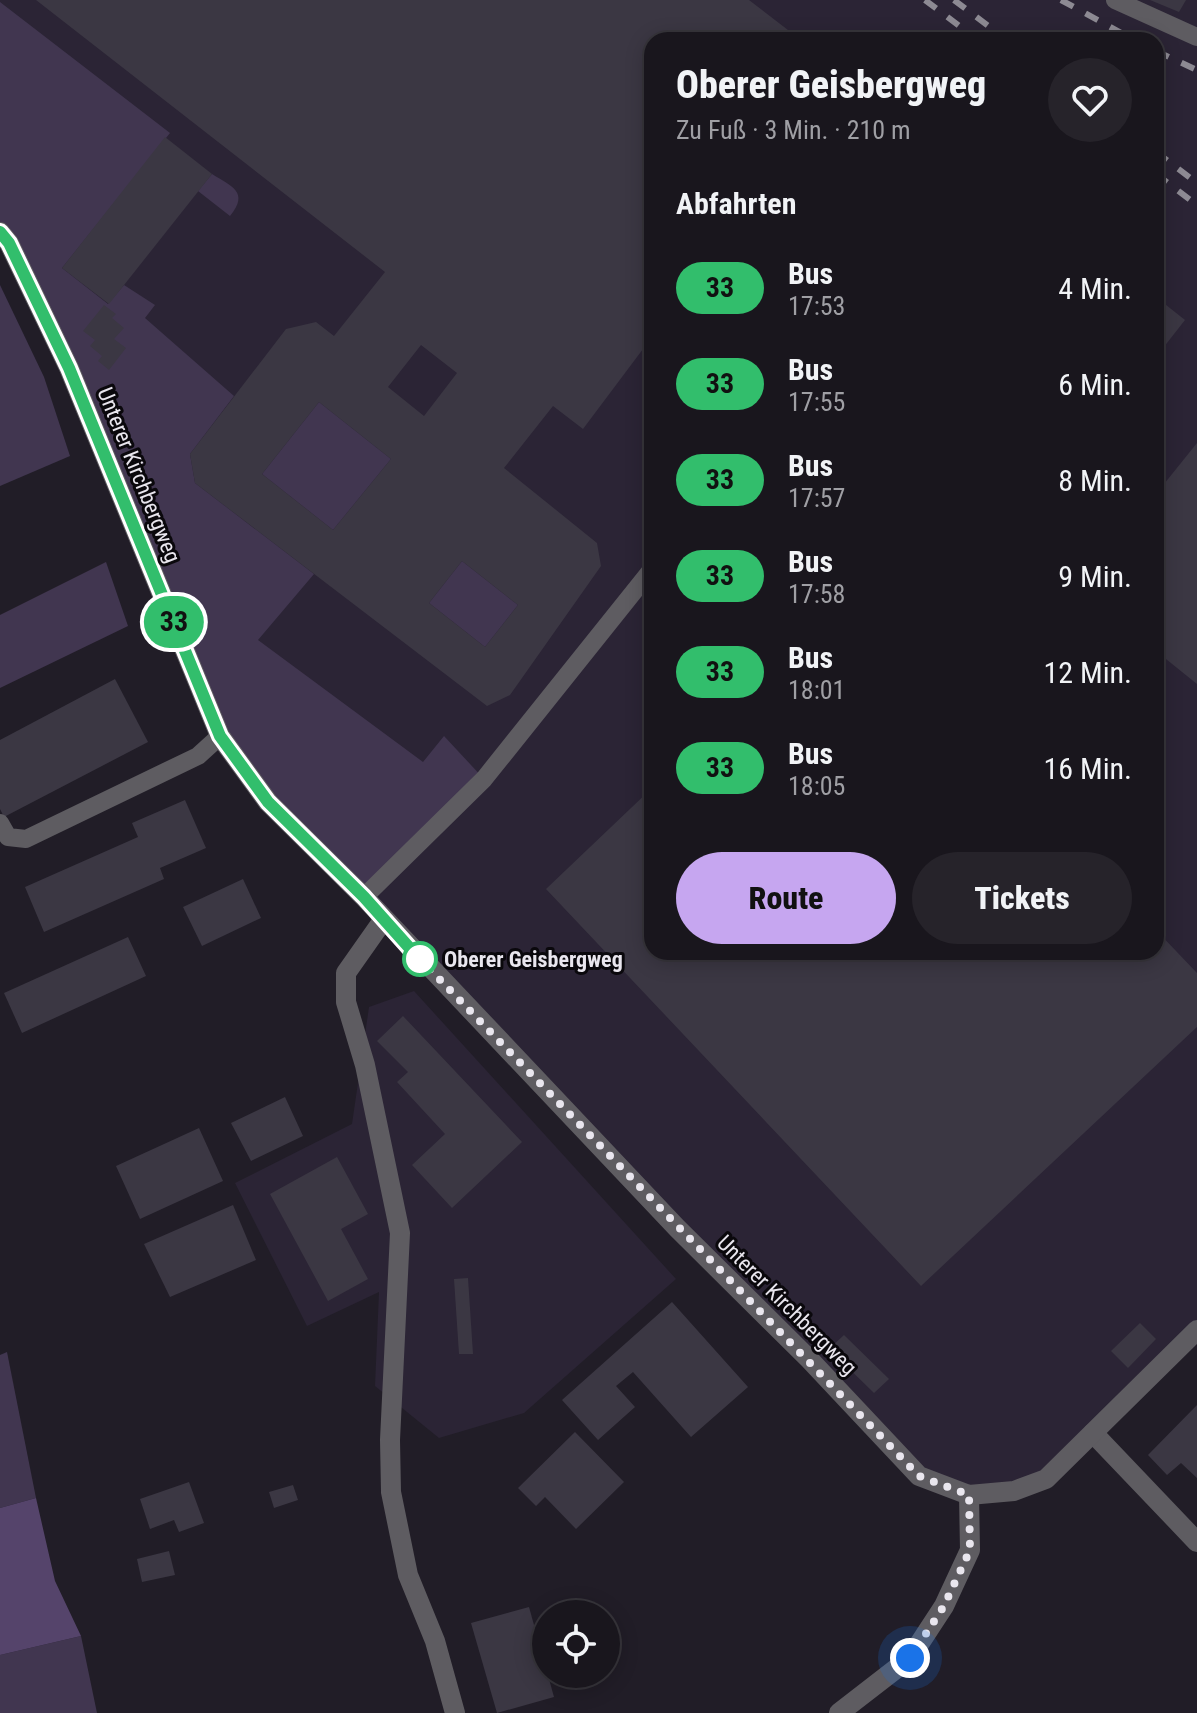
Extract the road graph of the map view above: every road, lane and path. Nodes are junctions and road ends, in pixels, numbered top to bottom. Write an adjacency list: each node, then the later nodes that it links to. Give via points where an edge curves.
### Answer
1 (1115, 0): 2 (lane)
2 (1197, 37)
3 (0, 232): 5 (street, Unterer Kirchbergweg, via 69,368)
4 (644, 579): 7 (lane, via 484,779)
5 (220, 736): 6 (lane, via 198,756 26,839 8,837); 7 (street, Unterer Kirchbergweg, via 268,802)
6 (0, 823)
7 (364, 897): 8 (street, Unterer Kirchbergweg)
8 (384, 919): 11 (street, Unterer Kirchbergweg, via 919,1476); 13 (street, via 346,973 346,1002 365,1065 400,1233 391,1492 408,1575 435,1641)
9 (1197, 1330): 10 (street, Unterer Kirchbergweg)
10 (1093, 1433): 11 (street, Unterer Kirchbergweg, via 1046,1479 1014,1491); 12 (street)
11 (969, 1495): 14 (street, via 970,1550 944,1606 910,1658)
12 (1197, 1542)
13 (455, 1713)
14 (839, 1713)

